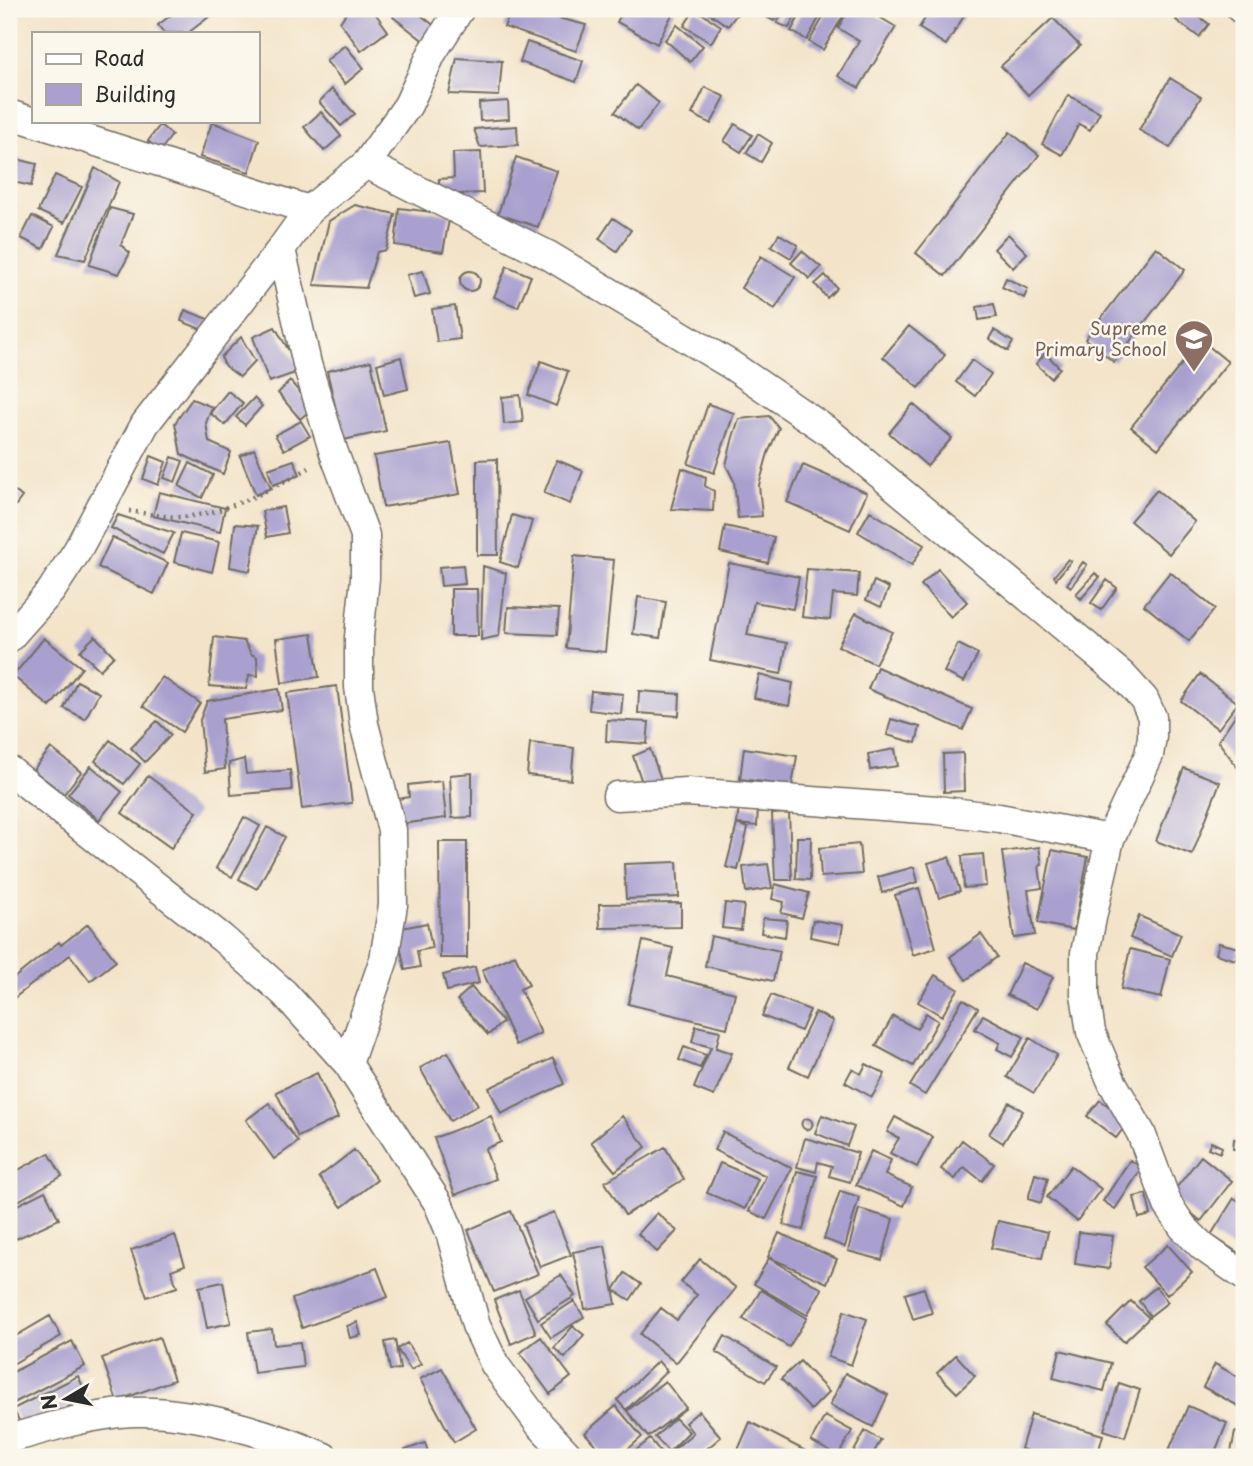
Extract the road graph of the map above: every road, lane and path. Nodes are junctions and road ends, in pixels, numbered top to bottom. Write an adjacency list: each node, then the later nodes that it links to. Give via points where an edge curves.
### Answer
1 (460, 9): 5 (street, via 432,53 408,106)
2 (9, 114): 3 (street)
3 (32, 121)
4 (34, 122): 6 (street)
5 (366, 164): 6 (street); 13 (street, via 548,256 731,365 829,432 1122,675 1144,699 1152,717 1152,737 1149,755)
6 (309, 210): 7 (street)
7 (281, 249): 8 (street, via 307,364); 9 (street, via 145,424)
8 (334, 453): 9 (path, via 267,492 203,512 179,517); 14 (street, via 366,534 359,687 392,830 394,863 384,959)
9 (102, 505): 10 (street, via 51,590)
10 (9, 638)
11 (9, 770): 14 (street, via 222,938 284,993)
12 (617, 796): 13 (street, via 687,792 937,810)
13 (1110, 839): 15 (street, via 1085,953 1084,994 1091,1031 1112,1082 1141,1133 1168,1205 1203,1247)
14 (348, 1064): 18 (street, via 438,1203 476,1325 495,1365)
15 (1244, 1276)
16 (9, 1439): 17 (street, via 134,1412 177,1414 235,1426)
17 (324, 1457)
18 (570, 1457)

